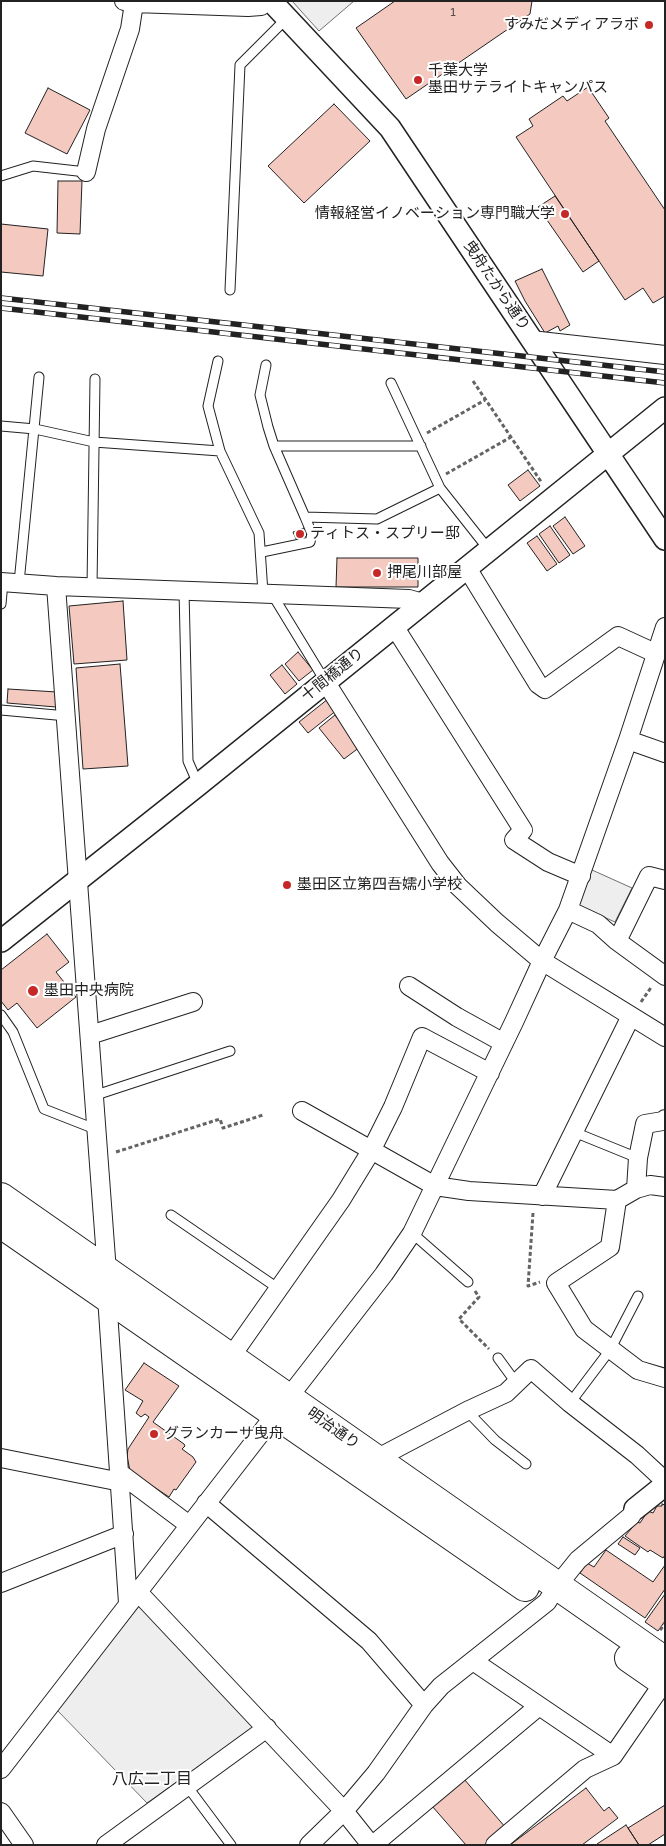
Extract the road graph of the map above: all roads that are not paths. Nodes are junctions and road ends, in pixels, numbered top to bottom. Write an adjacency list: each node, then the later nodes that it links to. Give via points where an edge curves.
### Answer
1 (267, 1): 3 (street, via 261,6 248,7)
2 (271, 1): 4 (street, 曳舟たから通り)
3 (129, 2): 5 (street, via 130,29 96,129)
4 (287, 18): 7 (lane, via 240,65); 8 (street, 曳舟たから通り, via 390,128)
5 (86, 172): 6 (lane, via 33,166)
6 (1, 176)
7 (230, 290)
8 (531, 340): 9 (street); 22 (street, 曳舟たから通り)
9 (665, 355)
10 (218, 361): 21 (lane, via 208,406)
11 (266, 365): 20 (lane, via 260,395)
12 (40, 377): 17 (lane)
13 (95, 380): 18 (lane)
14 (391, 383): 19 (lane)
15 (665, 408): 22 (street, 十間橋通り)
16 (1, 426): 17 (lane)
17 (35, 429): 18 (lane); 29 (lane)
18 (94, 442): 21 (lane); 31 (lane)
19 (419, 442): 20 (lane); 23 (lane)
20 (274, 446): 24 (lane)
21 (220, 451): 27 (lane, via 259,533)
22 (608, 454): 25 (street, 曳舟たから通り); 26 (street, 十間橋通り)
23 (438, 484): 24 (lane, via 377,519); 26 (lane)
24 (305, 517): 27 (lane, via 312,534 310,542)
25 (665, 539)
26 (489, 550): 28 (street, 十間橋通り)
27 (262, 552): 33 (lane)
28 (467, 568): 34 (street, 十間橋通り); 38 (street, via 538,684 545,689 618,636)
29 (8, 582): 30 (street); 35 (lane)
30 (56, 586): 31 (street); 41 (street)
31 (92, 588): 32 (street)
32 (184, 591): 33 (street); 44 (lane, via 188,761)
33 (267, 593): 34 (street, via 409,599); 39 (lane)
34 (423, 603): 36 (street, 十間橋通り)
35 (1, 604)
36 (394, 626): 39 (street, 十間橋通り); 45 (street, via 523,830 514,840 548,862)
37 (665, 627): 38 (street)
38 (655, 653): 42 (street)
39 (325, 681): 44 (street, 十間橋通り); 51 (street, via 440,863 458,886)
40 (1, 710): 41 (lane)
41 (67, 716): 47 (street)
42 (628, 740): 43 (street); 45 (street)
43 (665, 753)
44 (198, 785): 47 (street, 十間橋通り)
45 (581, 876): 48 (street)
46 (665, 880): 50 (street, via 649,876)
47 (78, 881): 49 (street, 十間橋通り); 57 (street)
48 (568, 910): 50 (street, via 598,924); 51 (street)
49 (1, 941)
50 (617, 941): 52 (street)
51 (542, 961): 56 (street); 59 (street)
52 (664, 973)
53 (409, 986): 59 (street)
54 (193, 1002): 57 (street)
55 (1, 1015): 65 (lane, via 13,1032 44,1109)
56 (632, 1016): 58 (street); 66 (street)
57 (90, 1035): 62 (street)
58 (665, 1037)
59 (504, 1043): 61 (street)
60 (230, 1051): 62 (lane)
61 (490, 1073): 67 (street, via 422,1036); 69 (street)
62 (93, 1096): 65 (street)
63 (302, 1111): 67 (street)
64 (665, 1119): 68 (street, via 645,1124)
65 (96, 1129): 79 (street)
66 (574, 1132): 68 (lane); 72 (street)
67 (371, 1151): 69 (street); 80 (street)
68 (638, 1158): 71 (street)
69 (435, 1186): 72 (street); 77 (street)
70 (665, 1187): 71 (street, via 650,1185)
71 (636, 1189): 74 (street)
72 (538, 1196): 74 (street)
73 (1, 1197): 79 (main road, 明治通り)
74 (617, 1200): 82 (street, via 610,1247 556,1283 584,1329)
75 (171, 1214): 80 (lane)
76 (1, 1224): 79 (main road, 明治通り)
77 (412, 1233): 78 (lane); 88 (street)
78 (468, 1282)
79 (107, 1285): 83 (main road, 明治通り); 88 (main road, 明治通り); 93 (street)
80 (279, 1289): 83 (street)
81 (638, 1296): 82 (lane)
82 (610, 1350): 85 (street, via 638,1370); 87 (lane)
83 (230, 1358): 88 (main road, 明治通り)
84 (498, 1358): 86 (lane)
85 (665, 1378)
86 (517, 1384): 87 (street, via 531,1369); 89 (street, via 506,1393)
87 (570, 1403): 94 (street)
88 (282, 1406): 91 (main road, 明治通り); 96 (street); 101 (main road, 明治通り)
89 (467, 1411): 91 (street); 92 (lane, via 495,1440)
90 (1, 1458): 93 (street)
91 (376, 1459): 101 (main road, 明治通り)
92 (526, 1464)
93 (121, 1478): 98 (street); 99 (street)
94 (665, 1480)
95 (665, 1485): 97 (street)
96 (206, 1503): 98 (street); 106 (street, via 369,1641)
97 (636, 1509): 101 (street, via 578,1560)
98 (189, 1525): 102 (street)
99 (124, 1534): 100 (street); 102 (street)
100 (1, 1582)
101 (552, 1594): 103 (street); 104 (main road, 明治通り); 105 (main road, 明治通り)
102 (133, 1597): 108 (street); 110 (street)
103 (473, 1660): 106 (street, via 440,1686); 107 (street)
104 (665, 1661)
105 (665, 1683): 109 (street)
106 (424, 1704): 112 (street, via 376,1773)
107 (539, 1706): 109 (street); 118 (street)
108 (267, 1728): 111 (street); 112 (street)
109 (613, 1756): 119 (street, via 584,1769)
110 (1, 1769)
111 (187, 1786): 115 (street); 116 (lane)
112 (344, 1811): 117 (street); 118 (street)
113 (1, 1812): 114 (street)
114 (24, 1845)
115 (106, 1845)
116 (231, 1845)
117 (309, 1845)
118 (372, 1845)
119 (495, 1845)

